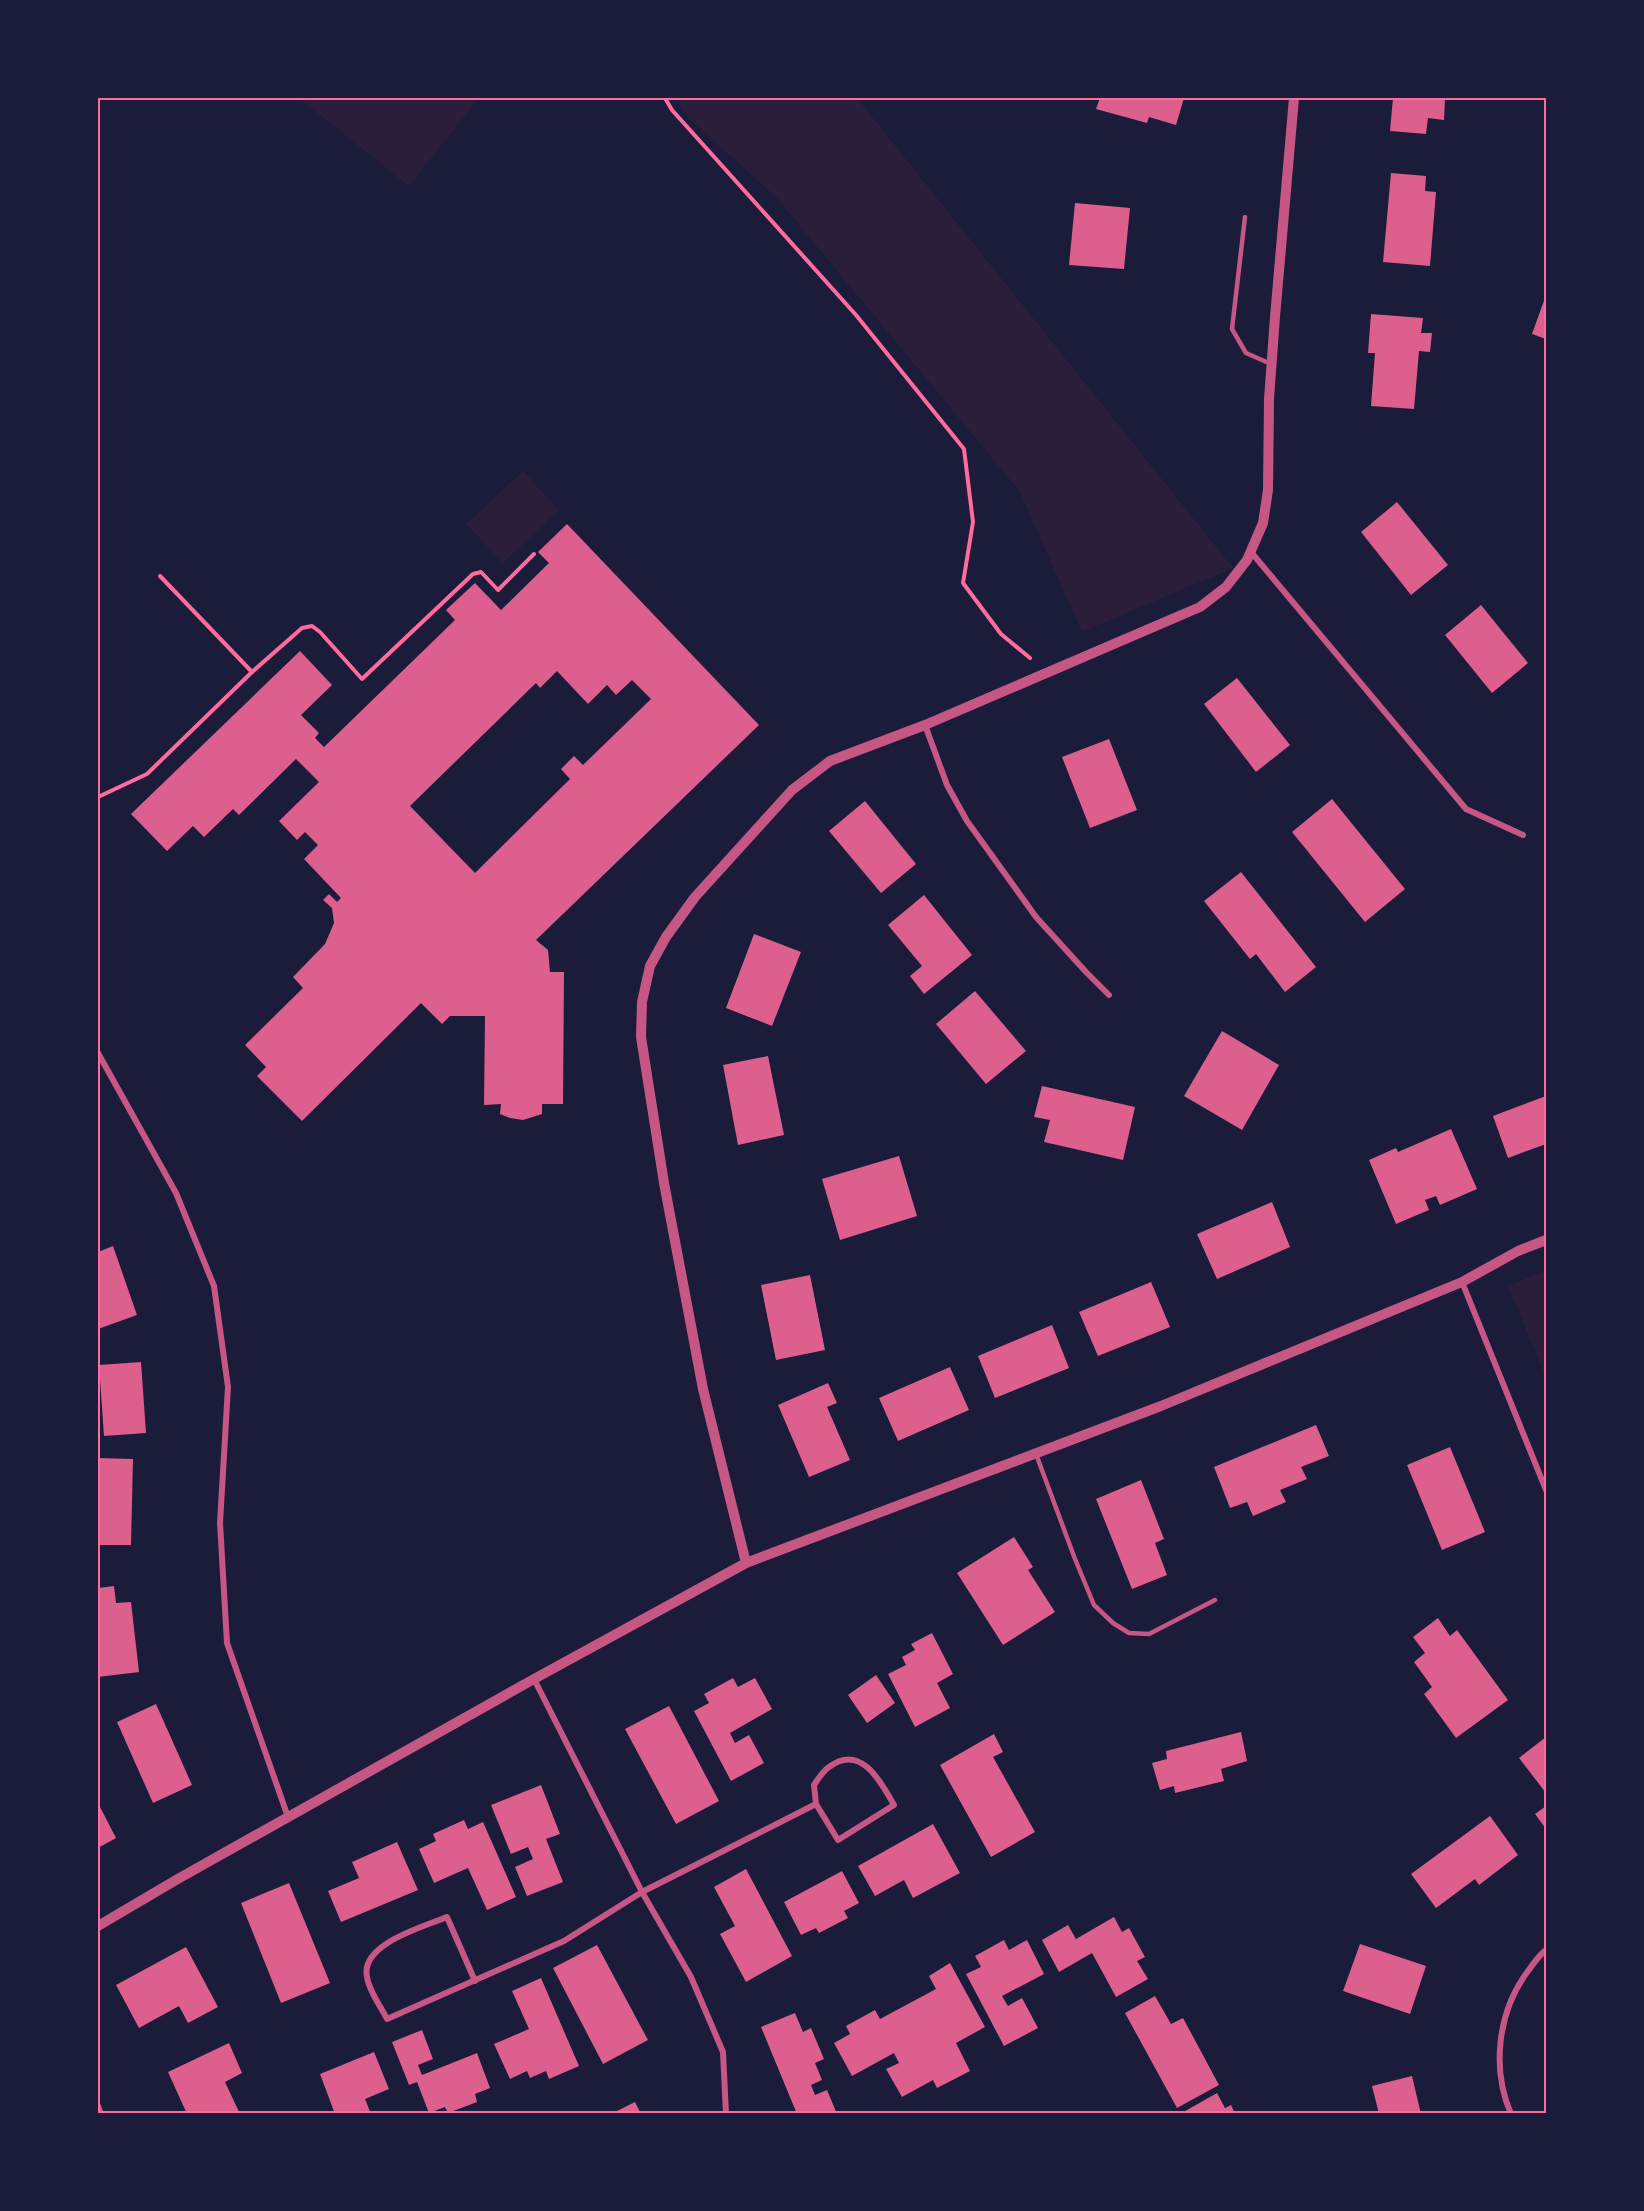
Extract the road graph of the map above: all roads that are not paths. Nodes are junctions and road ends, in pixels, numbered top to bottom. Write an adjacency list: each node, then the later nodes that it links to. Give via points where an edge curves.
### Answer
1 (1294, 98): 3 (street)
2 (1245, 217): 3 (lane, via 1232,328 1246,353)
3 (1272, 364): 4 (street, via 1268,490 1263,523)
4 (1251, 552): 5 (street, via 1226,586 1200,607); 6 (street, via 1466,808)
5 (925, 725): 7 (street, via 947,785 967,821 1036,917); 13 (street, via 830,761 792,789 695,897 666,937 650,966 642,1002 641,1037 663,1183 703,1389)
6 (1522, 835)
7 (1109, 995)
8 (98, 1053): 17 (street, via 176,1193 214,1286 228,1387 220,1524 227,1643)
9 (1546, 1240): 10 (street)
10 (1462, 1282): 11 (street); 12 (street)
11 (1036, 1454): 13 (street); 14 (lane, via 1094,1605 1113,1623 1129,1633 1149,1634)
12 (1546, 1490)
13 (746, 1563): 15 (street)
14 (1215, 1600)
15 (534, 1679): 17 (street); 18 (street)
16 (816, 1804): 16 (street, via 838,1839 894,1805 878,1777 864,1763 845,1760 828,1767 814,1785); 18 (street)
17 (288, 1817): 19 (street)
18 (642, 1892): 21 (street, via 564,1941); 24 (street, via 691,1977 723,2052)
19 (98, 1926)
20 (1546, 1950): 25 (street, via 1521,1980 1508,2006 1501,2037 1499,2069)
21 (476, 1981): 21 (street, via 387,2019 366,1978 367,1963 376,1949 447,1917)
22 (98, 2106): 23 (street)
23 (101, 2114)
24 (726, 2114)
25 (1511, 2114)

